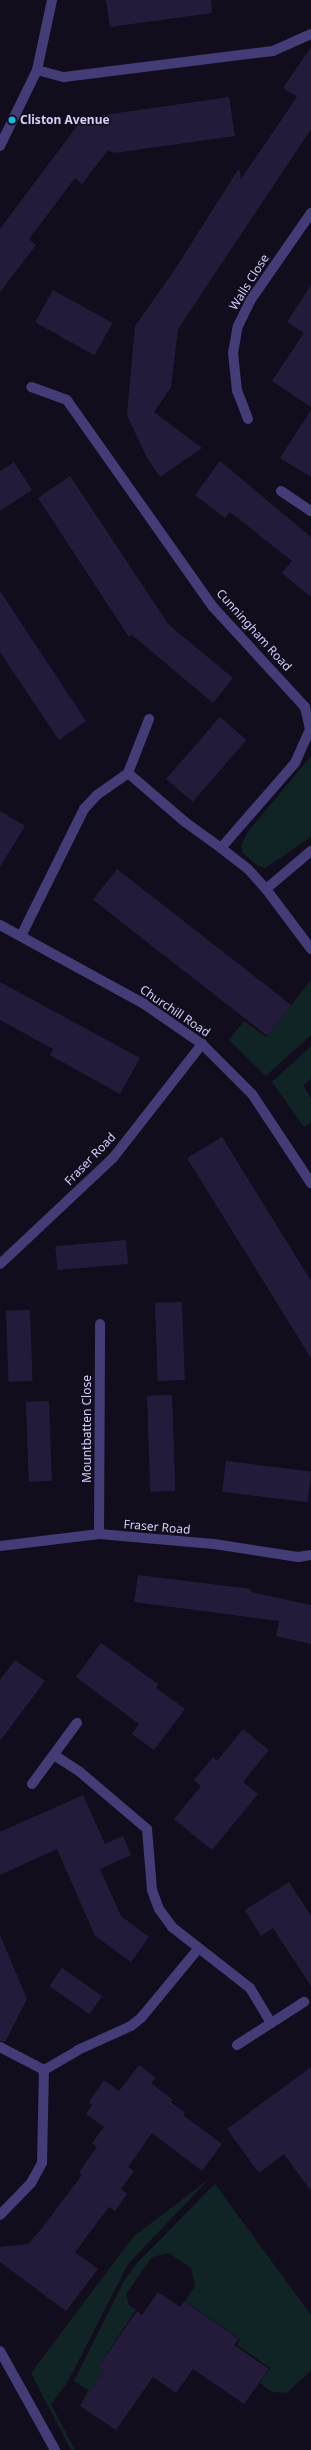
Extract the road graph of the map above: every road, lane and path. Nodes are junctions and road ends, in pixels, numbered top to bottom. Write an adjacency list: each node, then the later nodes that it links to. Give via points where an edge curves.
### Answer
1 (52, 0): 3 (street)
2 (311, 34): 3 (street, via 273,51 64,77)
3 (37, 70): 4 (street)
4 (0, 146)
5 (311, 213): 7 (street, Walls Close, via 250,301 238,326 233,353 237,391)
6 (31, 387): 12 (street, Cunningham Road, via 67,400 213,607 306,707 310,729 294,763)
7 (248, 419)
8 (280, 491): 9 (street)
9 (311, 511)
10 (149, 719): 11 (street)
11 (128, 773): 12 (street); 16 (street, via 97,794 84,809)
12 (221, 848): 14 (street, via 248,869)
13 (311, 851): 14 (street)
14 (266, 889): 17 (street)
15 (0, 925): 16 (street, Churchill Road)
16 (21, 936): 18 (street, Churchill Road, via 144,1004)
17 (311, 949)
18 (202, 1044): 19 (street, Churchill Road, via 252,1094); 20 (street, Fraser Road, via 113,1158)
19 (311, 1183)
20 (0, 1264)
21 (100, 1324): 22 (street, Mountbatten Close)
22 (99, 1534): 23 (street, Fraser Road); 24 (street, Fraser Road, via 214,1544 298,1557)
23 (0, 1546)
24 (311, 1555)
25 (77, 1723): 26 (street)
26 (54, 1755): 27 (street); 28 (street, via 80,1772 147,1829 152,1890 159,1909 172,1927)
27 (32, 1784)
28 (198, 1949): 30 (street, via 250,1988); 33 (street, via 141,2018 131,2026 78,2050)
29 (304, 2002): 30 (street)
30 (271, 2023): 31 (street)
31 (237, 2045)
32 (0, 2047): 33 (street)
33 (44, 2070): 34 (street, via 42,2163 31,2183)
34 (0, 2215)
35 (0, 2351): 36 (street)
36 (55, 2450)

